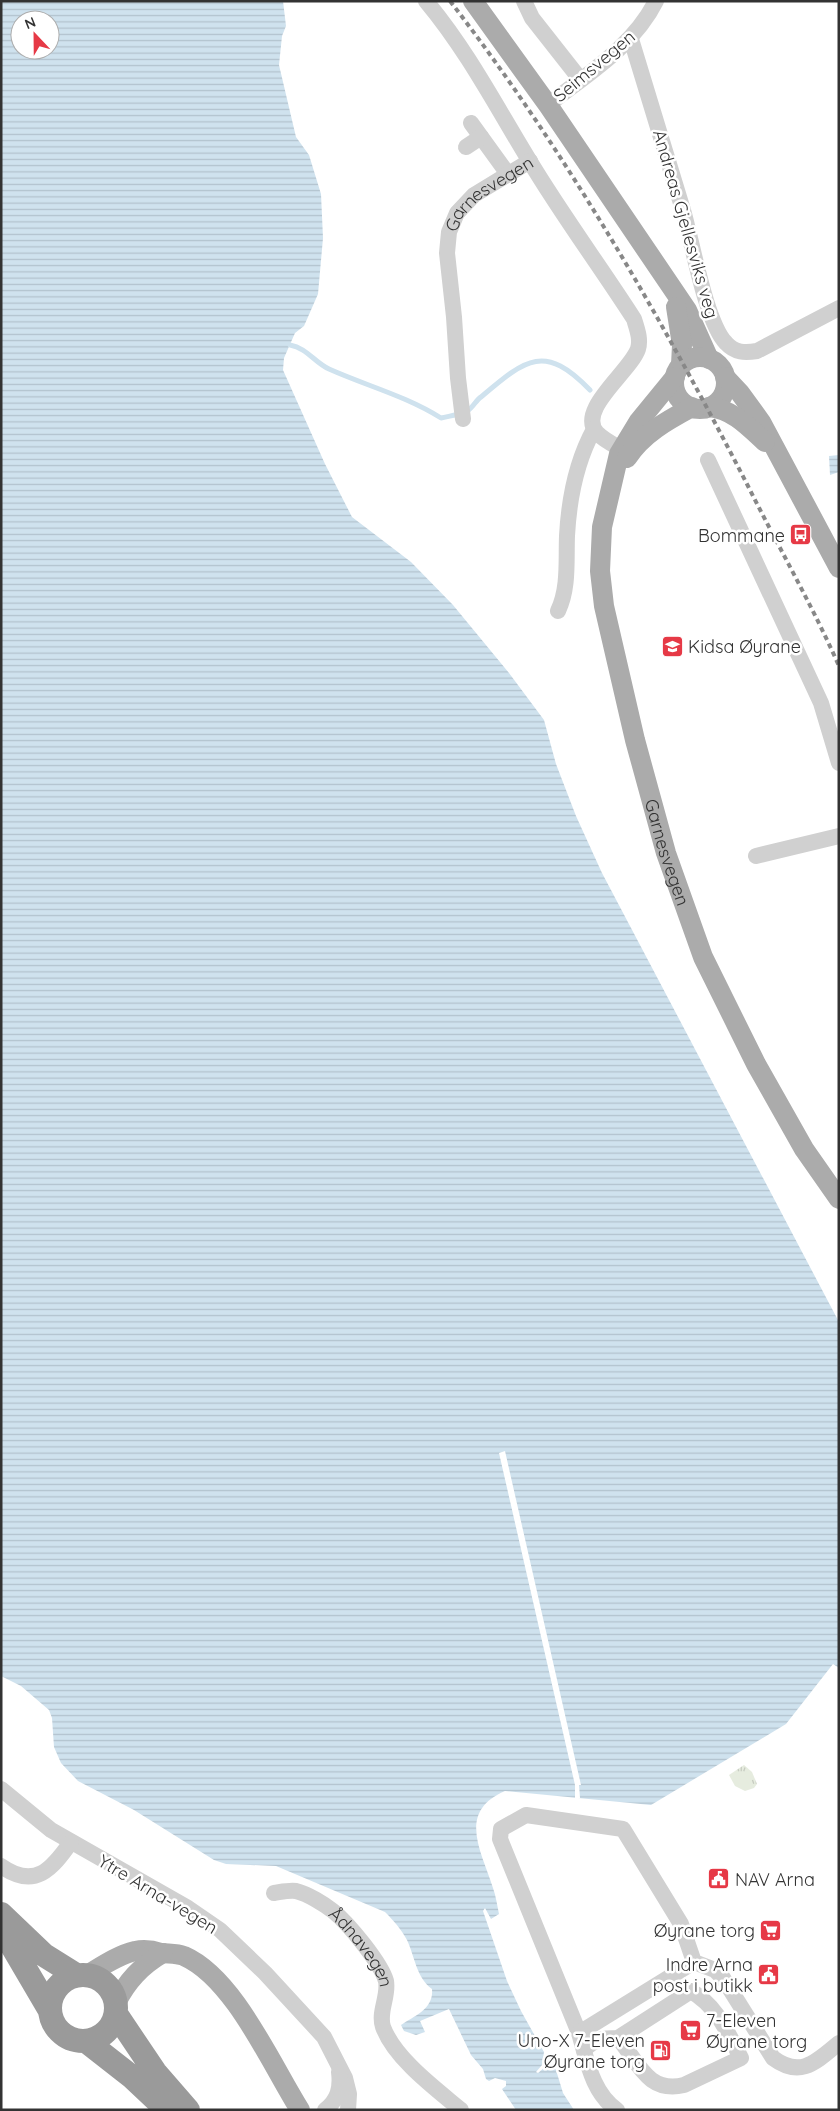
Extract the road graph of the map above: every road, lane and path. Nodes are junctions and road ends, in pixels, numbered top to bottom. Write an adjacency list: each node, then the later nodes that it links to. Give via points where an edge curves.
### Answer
1 (426, 1): 11 (street, Garnesvegen, via 495,99)
2 (473, 1): 7 (main road)
3 (524, 1): 6 (street, via 532,18)
4 (656, 1): 5 (street, Seimsvegen)
5 (631, 39): 6 (street, Seimsvegen); 14 (street, Andreas Gjellesviks veg, via 684,212 712,320 726,344 745,353 773,343)
6 (580, 79): 7 (street, Seimsvegen)
7 (548, 105): 13 (main road)
8 (471, 123): 9 (street)
9 (482, 138): 10 (street); 12 (street)
10 (466, 147)
11 (530, 161): 12 (street, Garnesvegen); 20 (street, via 634,319 639,336 639,347 633,360 598,401 592,415)
12 (508, 174): 19 (street, Garnesvegen, via 474,195 457,213 449,232 447,253)
13 (670, 286): 15 (main road, via 687,310); 16 (main road, via 680,324)
14 (839, 308)
15 (709, 359): 16 (main road, via 696,357); 17 (main road, via 719,366)
16 (678, 371): 18 (main road, via 678,396); 21 (main road, Garnesvegen, via 639,421)
17 (725, 377): 18 (main road, via 724,393 716,403); 22 (main road, via 751,407)
18 (700, 407): 21 (main road, Garnesvegen, via 657,428); 22 (main road, via 719,408 741,420)
19 (462, 413)
20 (594, 428): 21 (street); 25 (street, via 579,464 570,498 565,584)
21 (625, 451): 29 (main road, Garnesvegen, via 602,527 600,571 604,606 635,740 666,853 703,957 747,1046 804,1148)
22 (775, 452): 24 (main road)
23 (708, 460): 26 (street, via 821,703)
24 (839, 568)
25 (558, 611)
26 (839, 763)
27 (839, 836): 28 (street)
28 (756, 856)
29 (839, 1198)
30 (1, 1789): 31 (street, Ytre Arna-vegen, via 37,1820)
31 (71, 1842): 32 (street, via 56,1865 43,1874 17,1874); 50 (street, Ytre Arna-vegen, via 188,1908 220,1930 265,1973 324,2038)
32 (1, 1866)
33 (274, 1894): 56 (street, Ådnavegen, via 298,1891 329,1908 341,1919 385,1978 382,2019 392,2041 417,2073)
34 (1, 1914): 39 (highway, via 44,1955)
35 (1, 1933): 41 (highway)
36 (163, 1953): 39 (main road, via 151,1949 135,1951); 42 (main road, via 137,1972 125,1986); 53 (main road, via 183,1956 202,1966 224,1988)
37 (694, 1962): 38 (street); 43 (street, via 681,1924 623,1829 526,1815 500,1829 500,1839 527,1909); 48 (street, via 715,1970 723,1978)
38 (679, 1971): 40 (street); 43 (street)
39 (82, 1975): 41 (highway, via 59,1984); 42 (highway, via 103,1981 114,1995)
40 (691, 1991): 44 (street); 49 (street, via 718,2013)
41 (49, 2009): 45 (highway, via 61,2033 77,2041)
42 (116, 2009): 45 (highway, via 105,2033); 52 (highway, via 155,2072)
43 (579, 2033): 47 (street)
44 (618, 2038): 47 (street, via 601,2038); 49 (street, via 642,2071 663,2087 684,2085)
45 (86, 2041): 51 (highway)
46 (839, 2043): 48 (street, via 808,2066 796,2069 784,2066)
47 (584, 2050): 57 (street, via 599,2091)
48 (769, 2051): 49 (street)
49 (741, 2058)
50 (338, 2063): 54 (street, Ytre Arna-vegen, via 340,2084 337,2096); 55 (street, Ytre Arna-vegen, via 349,2094)
51 (167, 2110)
52 (188, 2110)
53 (300, 2110)
54 (325, 2110)
55 (348, 2110)
56 (461, 2110)
57 (617, 2110)

